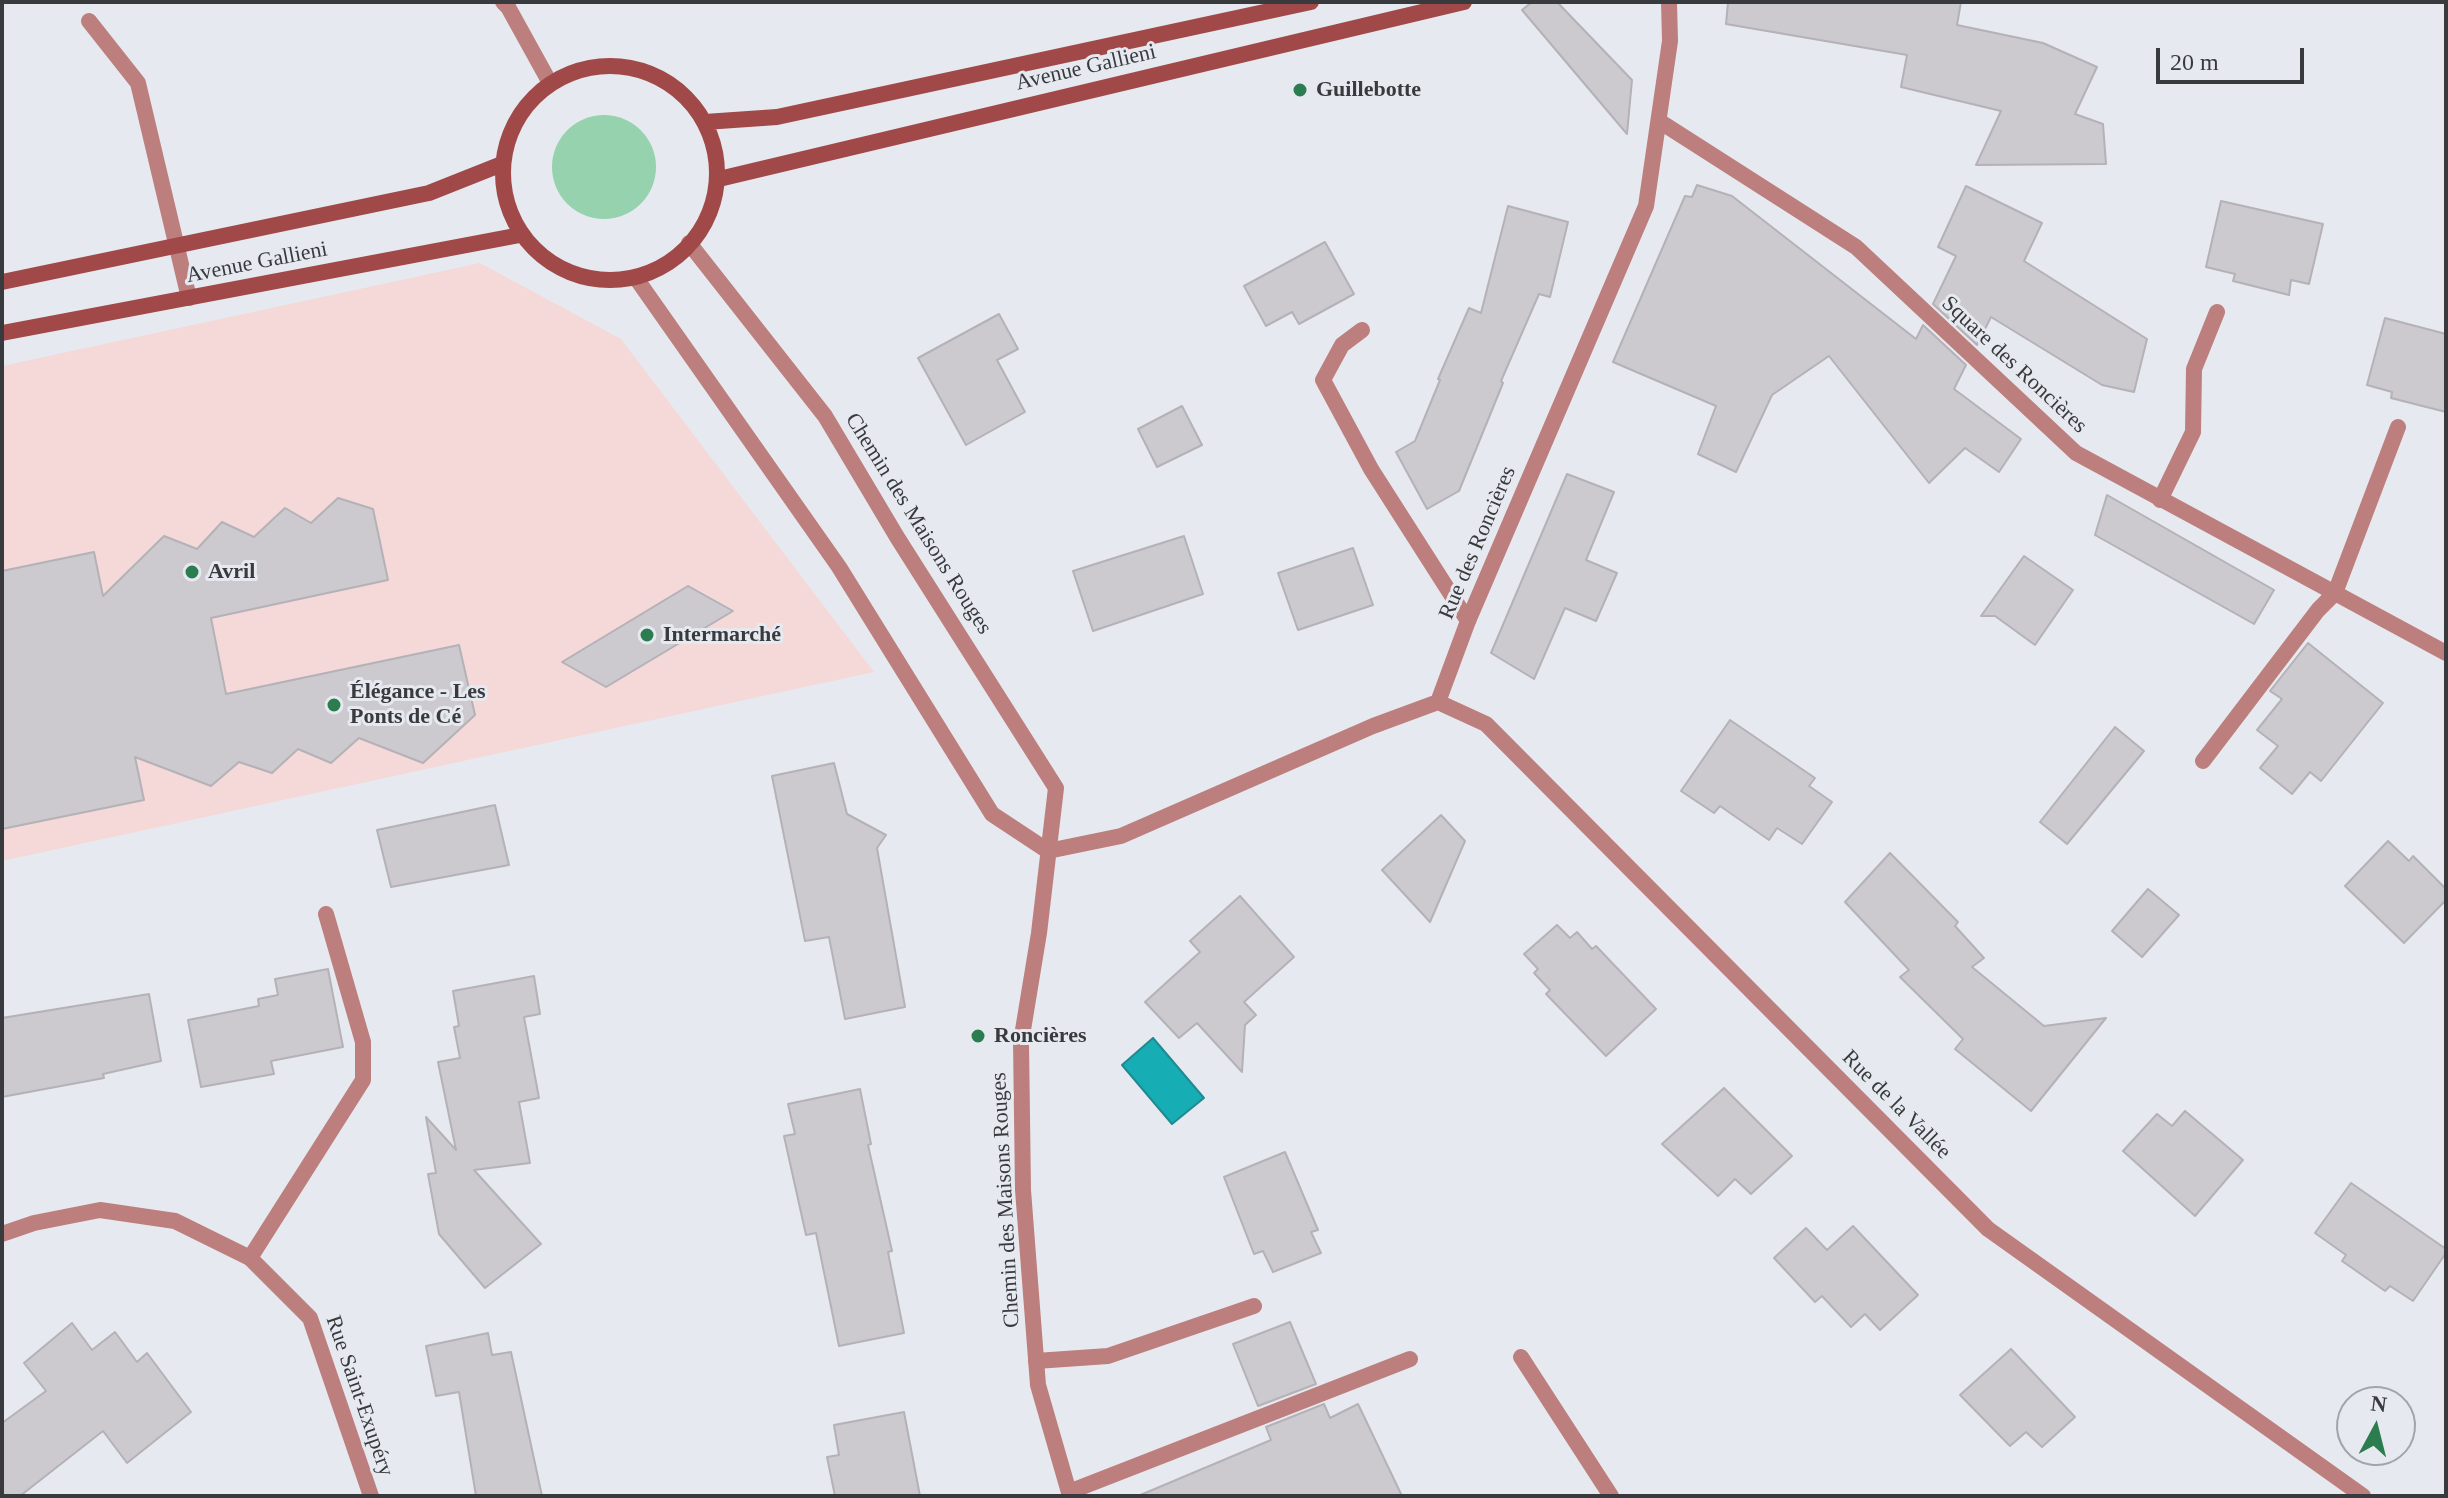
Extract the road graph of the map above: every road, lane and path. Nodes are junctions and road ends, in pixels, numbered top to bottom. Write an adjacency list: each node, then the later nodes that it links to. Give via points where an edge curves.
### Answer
1 (503, 2): 6 (street)
2 (1311, 2): 8 (main road, Avenue Gallieni, via 777,117)
3 (1464, 2): 10 (main road, Avenue Gallieni)
4 (1669, 2): 7 (street, Rue des Roncières, via 1670,41)
5 (89, 21): 13 (street, via 138,83)
6 (550, 83): 8 (main road, via 582,68 618,65 653,74 683,93); 9 (main road, via 526,104 509,132)
7 (1659, 121): 21 (street, Square des Roncières, via 1856,247 2076,453); 23 (street, Rue des Roncières, via 1646,206)
8 (705, 122): 10 (main road)
9 (502, 164): 11 (main road); 13 (main road, Avenue Gallieni, via 429,193)
10 (719, 179): 12 (main road, via 702,231)
11 (520, 235): 14 (main road, via 537,255 567,273 602,281); 16 (main road, Avenue Gallieni)
12 (689, 243): 14 (main road, via 665,265); 27 (street, Chemin des Maisons Rouges, via 825,416 1056,788)
13 (177, 246): 15 (main road, Avenue Gallieni); 16 (street)
14 (636, 278): 27 (street, via 857,594 992,814)
15 (2, 282)
16 (189, 298): 19 (main road, Avenue Gallieni)
17 (2217, 312): 21 (street, via 2194,369 2193,432)
18 (1362, 330): 23 (street, via 1342,345 1323,380 1371,469)
19 (2, 333)
20 (2398, 427): 22 (street)
21 (2160, 500): 22 (street, Square des Roncières)
22 (2335, 593): 24 (street, Square des Roncières); 26 (street)
23 (1468, 621): 25 (street, Rue des Roncières)
24 (2446, 653)
25 (1438, 702): 27 (street, via 1121,836); 38 (street, Rue de la Vallée, via 1486,724 1988,1229)
26 (2203, 761)
27 (1048, 851): 34 (street, Chemin des Maisons Rouges, via 1021,1042 1023,1190)
28 (326, 914): 30 (street, via 363,1042 363,1080)
29 (2, 1234): 30 (street, Rue Saint-Exupéry, via 100,1210 175,1221)
30 (250, 1258): 36 (street, Rue Saint-Exupéry, via 310,1318)
31 (1254, 1306): 34 (street, via 1108,1356)
32 (1521, 1357): 37 (street)
33 (1410, 1359): 35 (street)
34 (1036, 1361): 35 (street, Chemin des Maisons Rouges)
35 (1069, 1494)
36 (371, 1496)
37 (1611, 1496)
38 (2363, 1496)

